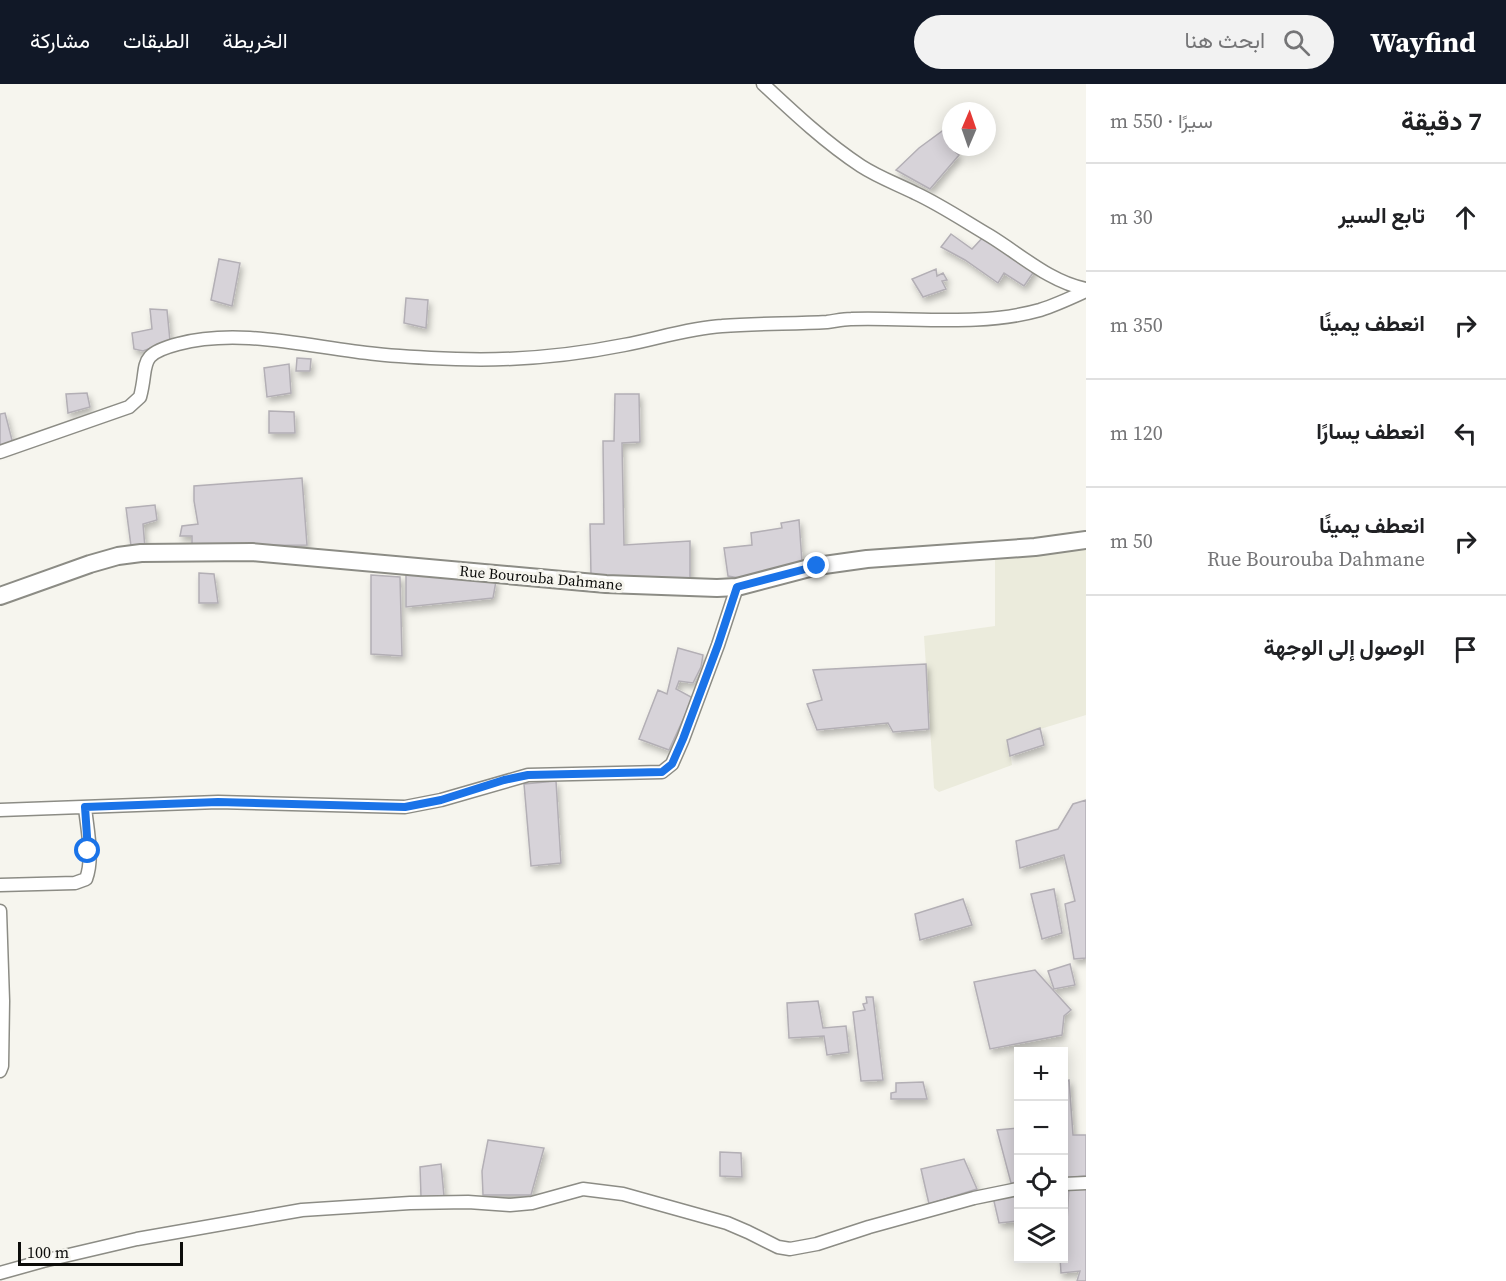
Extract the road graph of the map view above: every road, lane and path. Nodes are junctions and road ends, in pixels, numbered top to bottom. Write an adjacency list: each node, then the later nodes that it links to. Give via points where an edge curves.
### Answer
1 (763, 84): 2 (street, via 861,166 980,230 1054,278)
2 (1086, 290): 3 (street, via 1064,302 1003,317 721,326 597,350 526,358 432,358 207,338 151,354 145,360 140,397 129,407)
3 (0, 452)
4 (1086, 540): 5 (street, Rue Bourouba Dahmane, via 867,559 817,566)
5 (737, 587): 6 (street, Rue Bourouba Dahmane, via 606,584 222,551 118,556); 7 (street, via 683,739 672,764 662,772 528,775 405,807 218,802)
6 (0, 596)
7 (85, 807): 8 (street); 9 (street, via 86,879 75,883)
8 (0, 810)
9 (0, 885)
10 (0, 911): 11 (street)
11 (1, 1001): 12 (street)
12 (0, 1071)
13 (1086, 1183): 14 (street)
14 (1068, 1184)
15 (1014, 1190): 16 (street, via 789,1249 727,1223 623,1194 583,1189 510,1205 410,1203 302,1210 172,1232)
16 (0, 1273)

